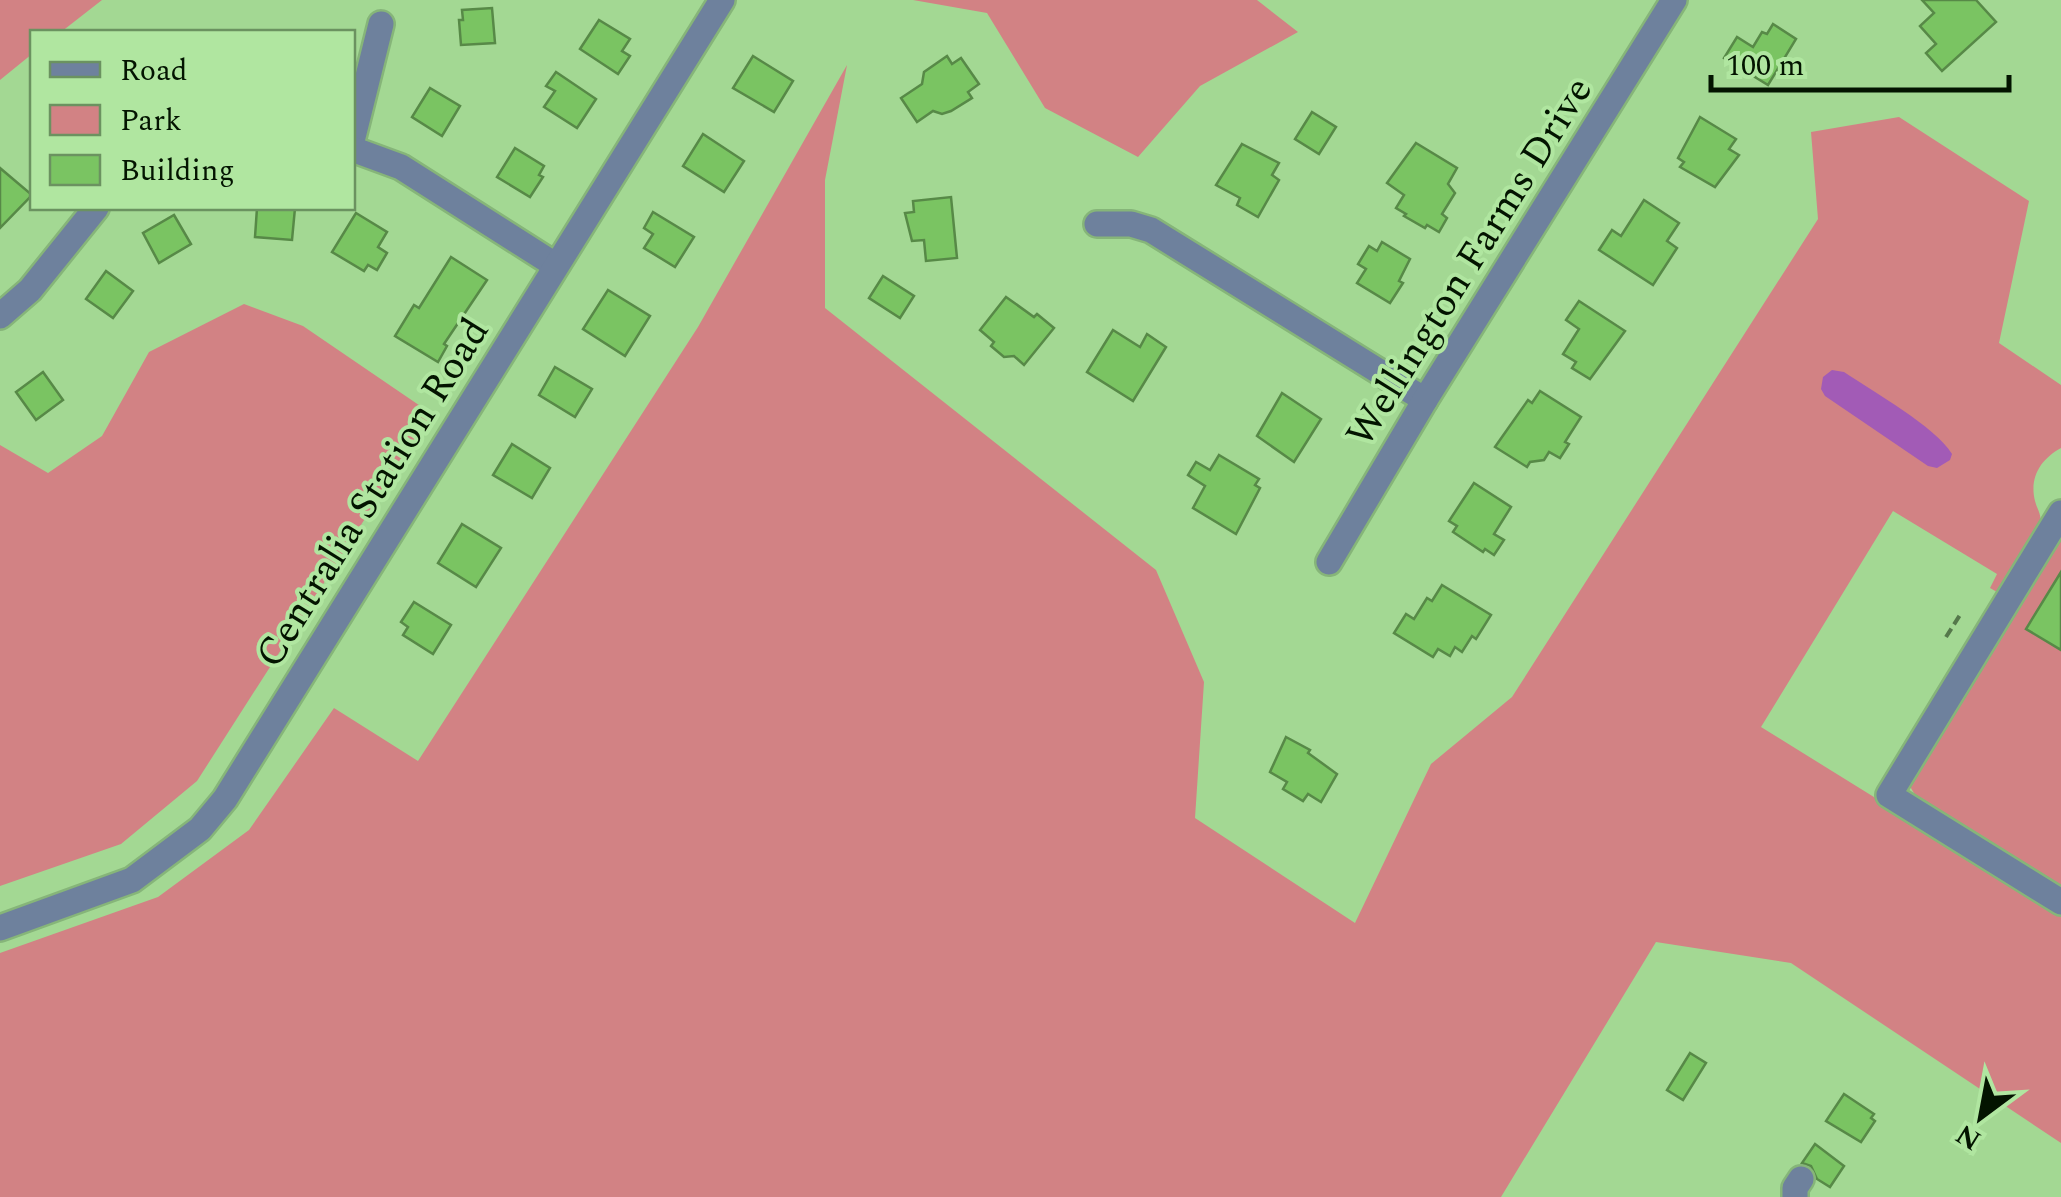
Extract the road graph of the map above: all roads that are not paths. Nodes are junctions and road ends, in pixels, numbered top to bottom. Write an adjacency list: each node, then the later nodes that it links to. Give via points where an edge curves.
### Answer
1 (722, 0): 8 (street, Centralia Station Road)
2 (1674, 0): 10 (street, Wellington Farms Drive)
3 (382, 24): 4 (street)
4 (355, 129)
5 (355, 150): 8 (street, via 401,167)
6 (94, 210): 9 (street, via 30,290)
7 (1097, 224): 10 (street, via 1151,230)
8 (555, 264): 14 (street, Centralia Station Road, via 225,800 200,830 132,880)
9 (0, 316)
10 (1425, 400): 12 (street, Wellington Farms Drive)
11 (2061, 513): 13 (street, via 1889,795)
12 (1328, 562)
13 (2061, 902)
14 (0, 928)

